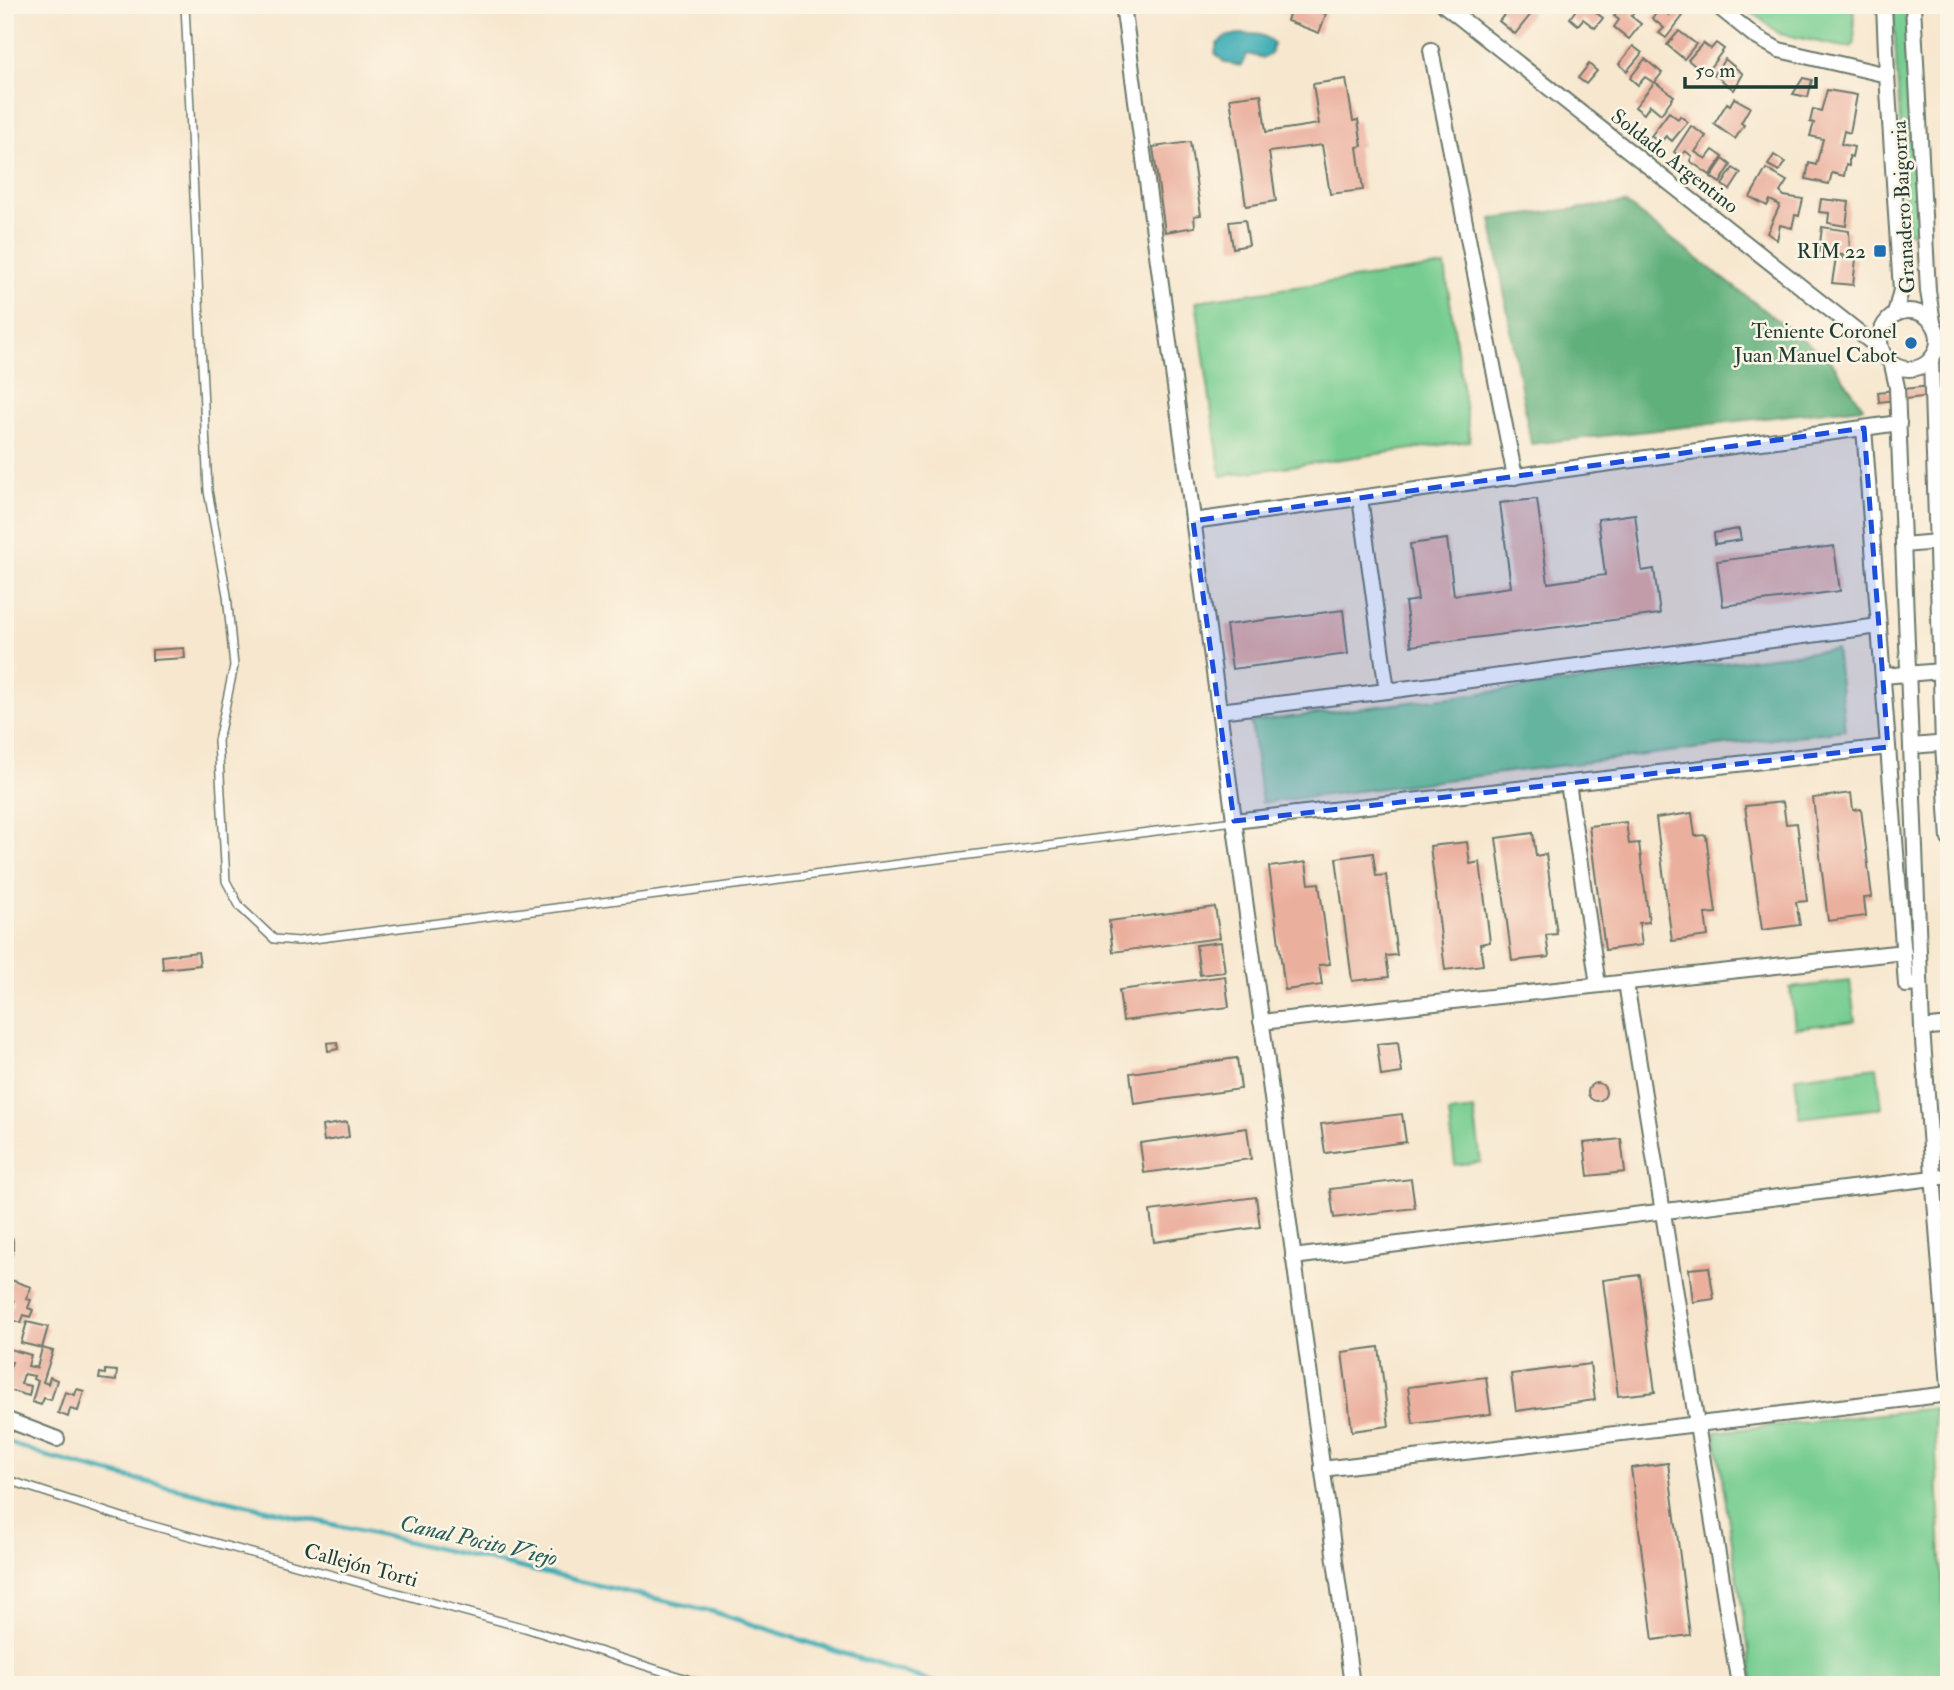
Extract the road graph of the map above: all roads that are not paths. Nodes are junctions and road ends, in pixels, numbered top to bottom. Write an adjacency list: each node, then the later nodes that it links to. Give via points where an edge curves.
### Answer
1 (184, 5): 31 (lane, via 208,491 227,595 234,666 218,741 226,881 240,907 274,939 298,941)
2 (1123, 5): 18 (street)
3 (1444, 5): 11 (street, Soldado Argentino)
4 (1716, 5): 8 (street, via 1779,50)
5 (1884, 5): 8 (street, Granadero Baigorria)
6 (1913, 5): 10 (street, Granadero Baigorria)
7 (1431, 50): 16 (street)
8 (1886, 75): 9 (street, Granadero Baigorria, via 1901,290)
9 (1895, 314): 10 (street, Granadero Baigorria, via 1915,311); 11 (street, Granadero Baigorria, via 1881,329)
10 (1933, 323): 12 (street, Granadero Baigorria)
11 (1880, 349): 13 (street)
12 (1939, 353): 13 (street, via 1912,370); 19 (street, Granadero Baigorria, via 1930,366)
13 (1892, 365): 14 (street)
14 (1899, 423): 15 (street); 20 (street)
15 (1864, 428): 16 (street); 21 (street)
16 (1515, 477): 17 (street)
17 (1360, 498): 18 (street); 25 (street)
18 (1193, 521): 26 (street)
19 (1943, 542): 20 (street); 22 (street, Granadero Baigorria)
20 (1903, 545): 23 (street)
21 (1879, 626): 24 (street); 25 (street)
22 (1941, 671): 23 (street); 27 (street, Granadero Baigorria)
23 (1908, 674): 24 (street); 28 (street)
24 (1883, 676): 29 (street)
25 (1387, 691): 26 (street)
26 (1219, 711): 31 (street)
27 (1946, 744): 28 (street); 32 (street, Granadero Baigorria)
28 (1911, 746): 35 (street)
29 (1888, 747): 30 (street); 33 (street)
30 (1568, 783): 31 (street); 36 (street)
31 (1234, 821): 37 (street)
32 (1949, 839)
33 (1904, 952): 34 (street); 35 (street, via 1906,985)
34 (1626, 983): 36 (street); 42 (street)
35 (1920, 984): 39 (street)
36 (1598, 985): 37 (street)
37 (1261, 1022): 45 (street)
38 (1949, 1025): 39 (street)
39 (1922, 1028): 41 (street)
40 (1949, 1176): 41 (street)
41 (1933, 1178): 42 (street); 46 (street)
42 (1663, 1211): 45 (street); 49 (street)
43 (5, 1241): 44 (street)
44 (5, 1251)
45 (1293, 1257): 51 (street)
46 (1949, 1387)
47 (1949, 1394): 49 (street)
48 (5, 1419): 50 (street)
49 (1697, 1424): 51 (street); 55 (street)
50 (57, 1439)
51 (1322, 1469): 54 (street)
52 (5, 1479): 53 (lane, Callejón Torti, via 128,1519 525,1628)
53 (706, 1685)
54 (1352, 1685)
55 (1739, 1685)

